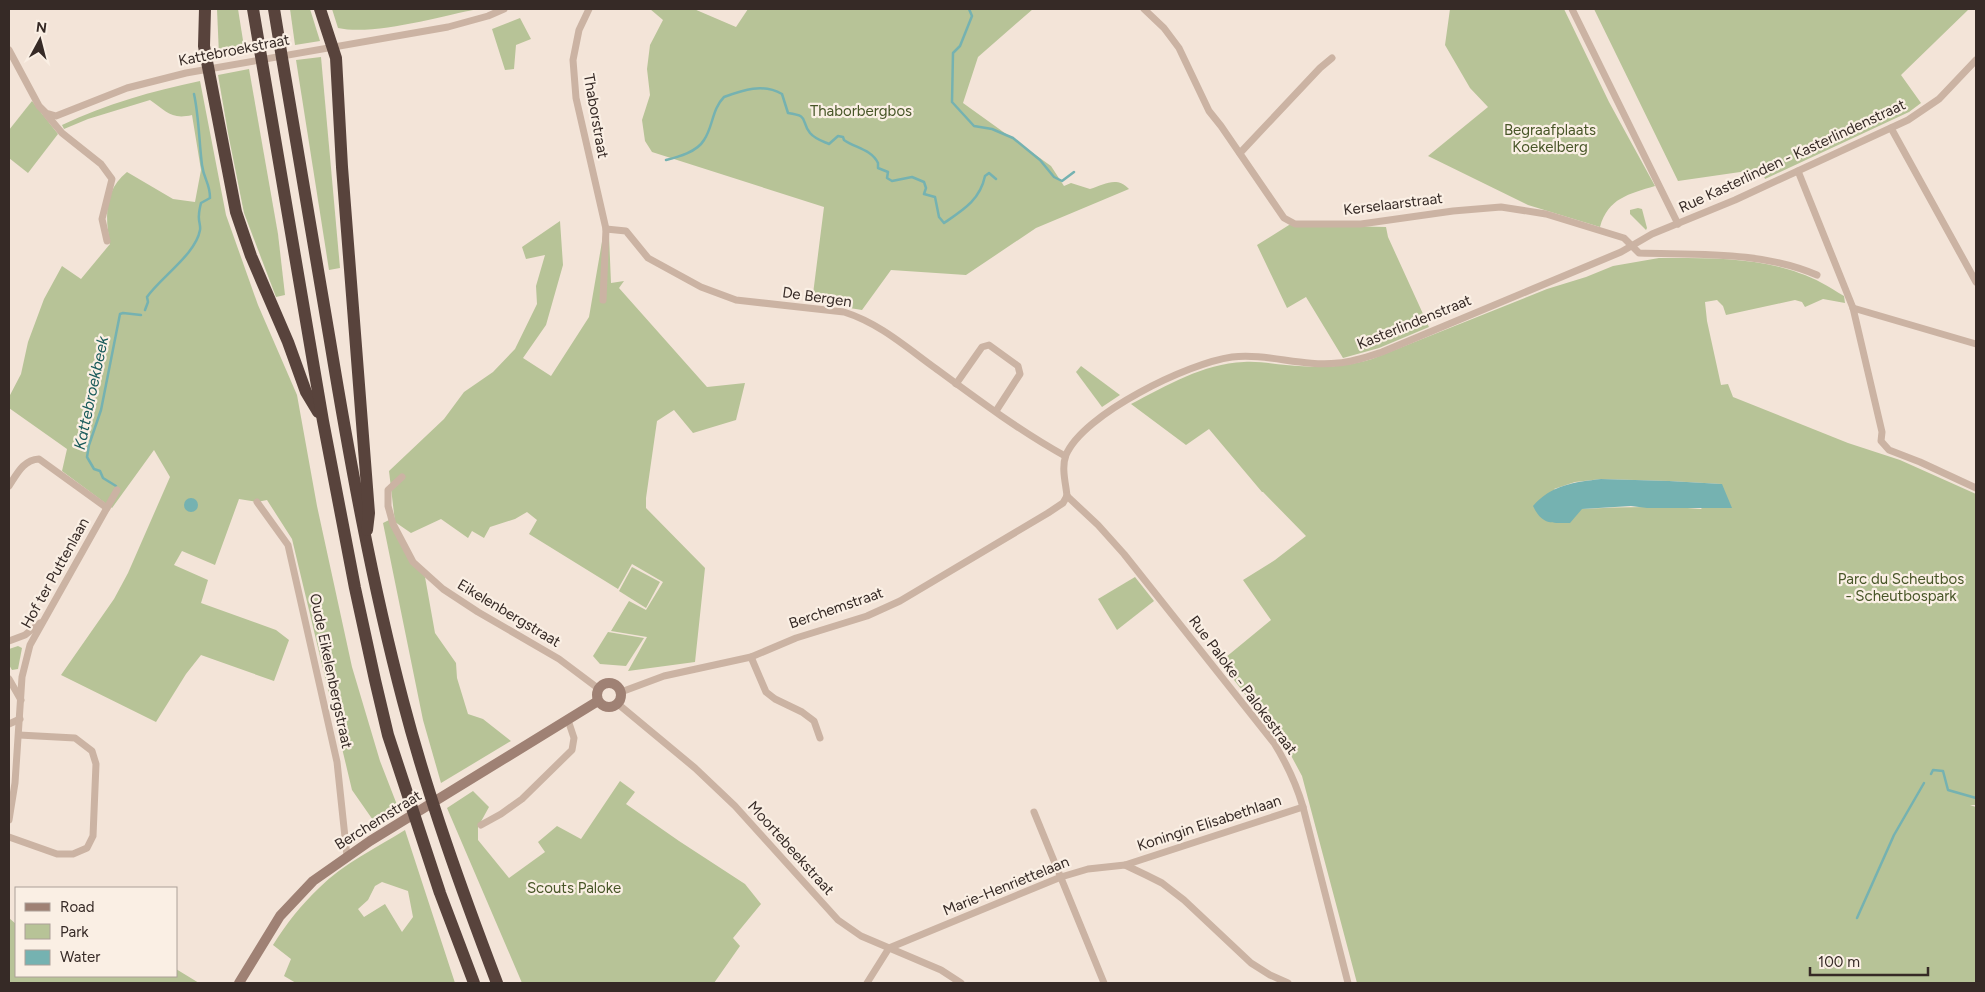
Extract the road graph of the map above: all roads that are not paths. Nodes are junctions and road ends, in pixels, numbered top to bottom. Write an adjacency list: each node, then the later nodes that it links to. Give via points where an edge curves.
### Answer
1 (205, 9): 13 (highway, via 204,46)
2 (252, 9): 29 (highway)
3 (274, 9): 38 (highway)
4 (320, 9): 9 (highway)
5 (504, 9): 9 (street, Kattebroekstraat, via 448,27)
6 (589, 9): 19 (street, Thaborstraat, via 578,30 573,60 576,98)
7 (1144, 9): 16 (street, Kerselaarstraat, via 1179,48 1209,111)
8 (1572, 9): 18 (street)
9 (333, 46): 13 (street, Kattebroekstraat); 38 (highway, via 370,514)
10 (9, 50): 14 (street)
11 (1332, 58): 16 (street)
12 (1976, 60): 15 (street, Rue Kasterlinden - Kasterlindenstraat, via 1939,99)
13 (209, 68): 14 (street, Kattebroekstraat, via 127,88 56,116); 29 (highway, via 239,221 306,392)
14 (46, 113): 20 (street, via 62,134 101,164 112,179 102,222)
15 (1891, 128): 17 (street, Rue Kasterlinden - Kasterlindenstraat); 23 (street)
16 (1240, 152): 21 (street, Kerselaarstraat, via 1284,218 1295,224 1361,224 1501,207 1546,214 1624,238)
17 (1798, 171): 18 (street, Rue Kasterlinden - Kasterlindenstraat); 25 (street)
18 (1678, 224): 21 (street, Rue Kasterlinden - Kasterlindenstraat)
19 (606, 229): 24 (street); 27 (street, De Bergen, via 626,231 648,258 685,280 736,300 844,312 860,317)
20 (107, 242)
21 (1633, 246): 22 (street, Kerselaarstraat, via 1639,253 1766,259); 30 (street, Kasterlindenstraat, via 1364,358 1337,364 1231,357 1187,369 1101,416 1078,436)
22 (1817, 275)
23 (1976, 282)
24 (603, 300)
25 (1853, 308): 26 (street); 33 (street, via 1882,432 1881,441 1889,450)
26 (1976, 344)
27 (956, 384): 28 (street, De Bergen); 28 (street, via 982,347 988,346 996,351 1018,366 1020,374)
28 (996, 411): 30 (street, De Bergen)
29 (323, 421): 63 (highway, via 388,736 440,893)
30 (1065, 456): 35 (street, via 1063,467)
31 (402, 477): 43 (street, Eikelenbergstraat, via 388,490 388,506 393,524 413,562 443,589 559,659)
32 (9, 486): 37 (street, via 26,463 39,459)
33 (1976, 488)
34 (116, 490): 37 (street, Hof ter Puttenlaan)
35 (1067, 496): 41 (street, Berchemstraat, via 1063,503 1048,513 900,601); 53 (street, Rue Paloke - Palokestraat, via 1134,566 1274,743 1295,781)
36 (257, 502): 58 (street, Oude Eikelenbergstraat, via 291,554 337,762)
37 (107, 508): 39 (street, Hof ter Puttenlaan)
38 (365, 541): 64 (highway, via 408,720 464,897)
39 (44, 619): 40 (street, via 25,636); 45 (street, Hof ter Puttenlaan, via 30,645 22,678)
40 (9, 641)
41 (751, 657): 44 (street, Berchemstraat, via 664,676); 52 (street, via 766,692 814,722)
42 (9, 679): 45 (street)
43 (599, 689): 44 (street, via 602,685 612,684); 46 (street)
44 (621, 692): 47 (street)
45 (21, 701): 48 (street, Hof ter Puttenlaan)
46 (598, 701): 47 (street, via 610,708); 49 (street, Berchemstraat)
47 (618, 704): 61 (street, Moortebeekstraat, via 735,806 838,920 861,936)
48 (20, 719): 50 (street); 51 (street, Hof ter Puttenlaan)
49 (568, 720): 56 (street, via 574,738 572,750 522,799); 58 (street, Berchemstraat)
50 (9, 724)
51 (19, 735): 55 (street, Hof ter Puttenlaan); 57 (street, via 75,738 92,751 96,764 93,836 87,848 73,854 57,854)
52 (820, 738)
53 (1303, 807): 59 (street, Koningin Elisabethlaan); 69 (street, Rue Paloke - Palokestraat)
54 (1034, 812): 60 (street)
55 (9, 820)
56 (481, 825)
57 (9, 837)
58 (347, 856): 62 (street, Berchemstraat, via 312,881 280,916)
59 (1124, 865): 60 (street, Marie-Henriettelaan, via 1088,869); 68 (street, via 1162,883 1251,963)
60 (1061, 877): 61 (street, Marie-Henriettelaan); 67 (street)
61 (890, 948): 65 (street); 66 (street, Moortebeekstraat, via 942,970)
62 (239, 983)
63 (474, 983)
64 (497, 983)
65 (867, 983)
66 (961, 983)
67 (1104, 983)
68 (1288, 983)
69 (1348, 983)

